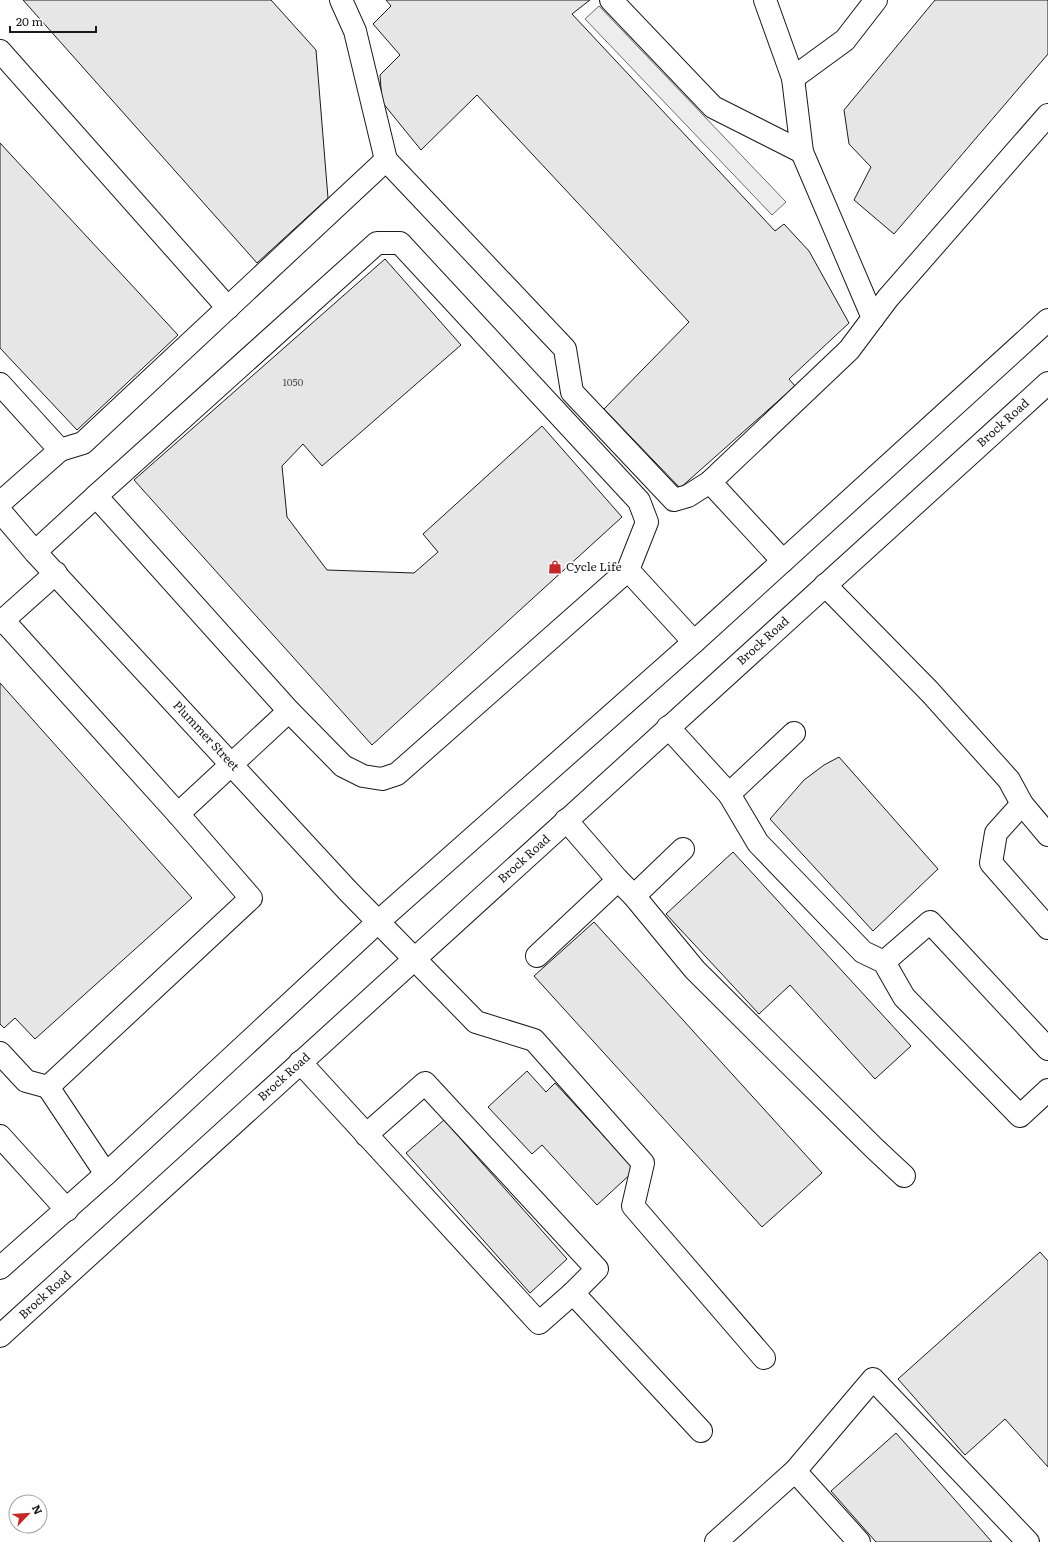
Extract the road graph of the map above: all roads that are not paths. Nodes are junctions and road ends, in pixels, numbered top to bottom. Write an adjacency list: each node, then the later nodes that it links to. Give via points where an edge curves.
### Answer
1 (341, 0): 9 (main road, via 355,31)
2 (611, 0): 8 (main road, via 713,107)
3 (765, 0): 6 (main road)
4 (876, 0): 6 (main road, via 845,40)
5 (0, 51): 10 (main road)
6 (793, 78): 8 (main road)
7 (1048, 115): 11 (main road)
8 (802, 152): 11 (main road)
9 (386, 160): 10 (main road); 16 (main road, via 565,348 572,392 674,500 688,496)
10 (228, 308): 15 (main road, via 83,443)
11 (873, 318): 16 (main road, via 849,350)
12 (1048, 320): 21 (main road)
13 (1048, 383): 24 (main road, Brock Road)
14 (0, 384): 15 (main road)
15 (60, 450): 18 (main road)
16 (710, 482): 21 (main road)
17 (96, 496): 20 (main road); 22 (main road, via 377,243 400,243 639,501 647,522); 27 (main road)
18 (0, 503)
19 (0, 511): 20 (main road, Plummer Street)
20 (35, 552): 23 (main road, Plummer Street)
21 (783, 562): 26 (main road)
22 (628, 570): 26 (main road); 27 (main road, via 397,774 382,779 364,776 344,766)
23 (56, 573): 25 (main road); 30 (main road, Plummer Street)
24 (825, 584): 28 (main road, Brock Road); 32 (main road, via 930,692 1004,774)
25 (2, 622): 33 (main road)
26 (694, 642): 39 (main road)
27 (289, 711): 30 (main road)
28 (668, 727): 31 (main road); 34 (main road, Brock Road)
29 (794, 733): 31 (main road)
30 (232, 763): 33 (main road); 39 (main road, Plummer Street)
31 (729, 794): 43 (main road, via 758,843 863,952)
32 (1022, 804): 35 (main road); 40 (main road, via 996,833 990,863)
33 (178, 814): 47 (main road, via 250,898)
34 (566, 820): 37 (main road); 42 (main road, Brock Road)
35 (1048, 835)
36 (683, 849): 38 (main road)
37 (618, 880): 38 (main road); 41 (main road)
38 (634, 896): 52 (main road, via 695,970)
39 (379, 921): 42 (main road, Plummer Street); 51 (main road)
40 (1048, 928)
41 (537, 956)
42 (414, 959): 46 (main road, Brock Road); 57 (main road, Plummer Street, via 476,1022 534,1040 643,1163 633,1206)
43 (884, 962): 44 (main road, via 930,922); 48 (main road, via 904,997 1020,1116)
44 (1048, 1049)
45 (0, 1053): 47 (main road, via 26,1082)
46 (300, 1062): 49 (main road); 56 (main road, Brock Road)
47 (48, 1088): 51 (main road)
48 (1048, 1090)
49 (366, 1135): 55 (main road, via 539,1323); 55 (main road, via 425,1083 597,1269)
50 (0, 1136): 53 (main road)
51 (106, 1174): 53 (main road)
52 (904, 1176)
53 (66, 1210): 54 (main road)
54 (0, 1268)
55 (573, 1293): 58 (main road)
56 (0, 1336)
57 (764, 1358)
58 (701, 1431)
59 (796, 1471): 60 (main road); 61 (main road); 62 (main road, via 873,1379)
60 (716, 1542)
61 (859, 1542)
62 (1028, 1542)

